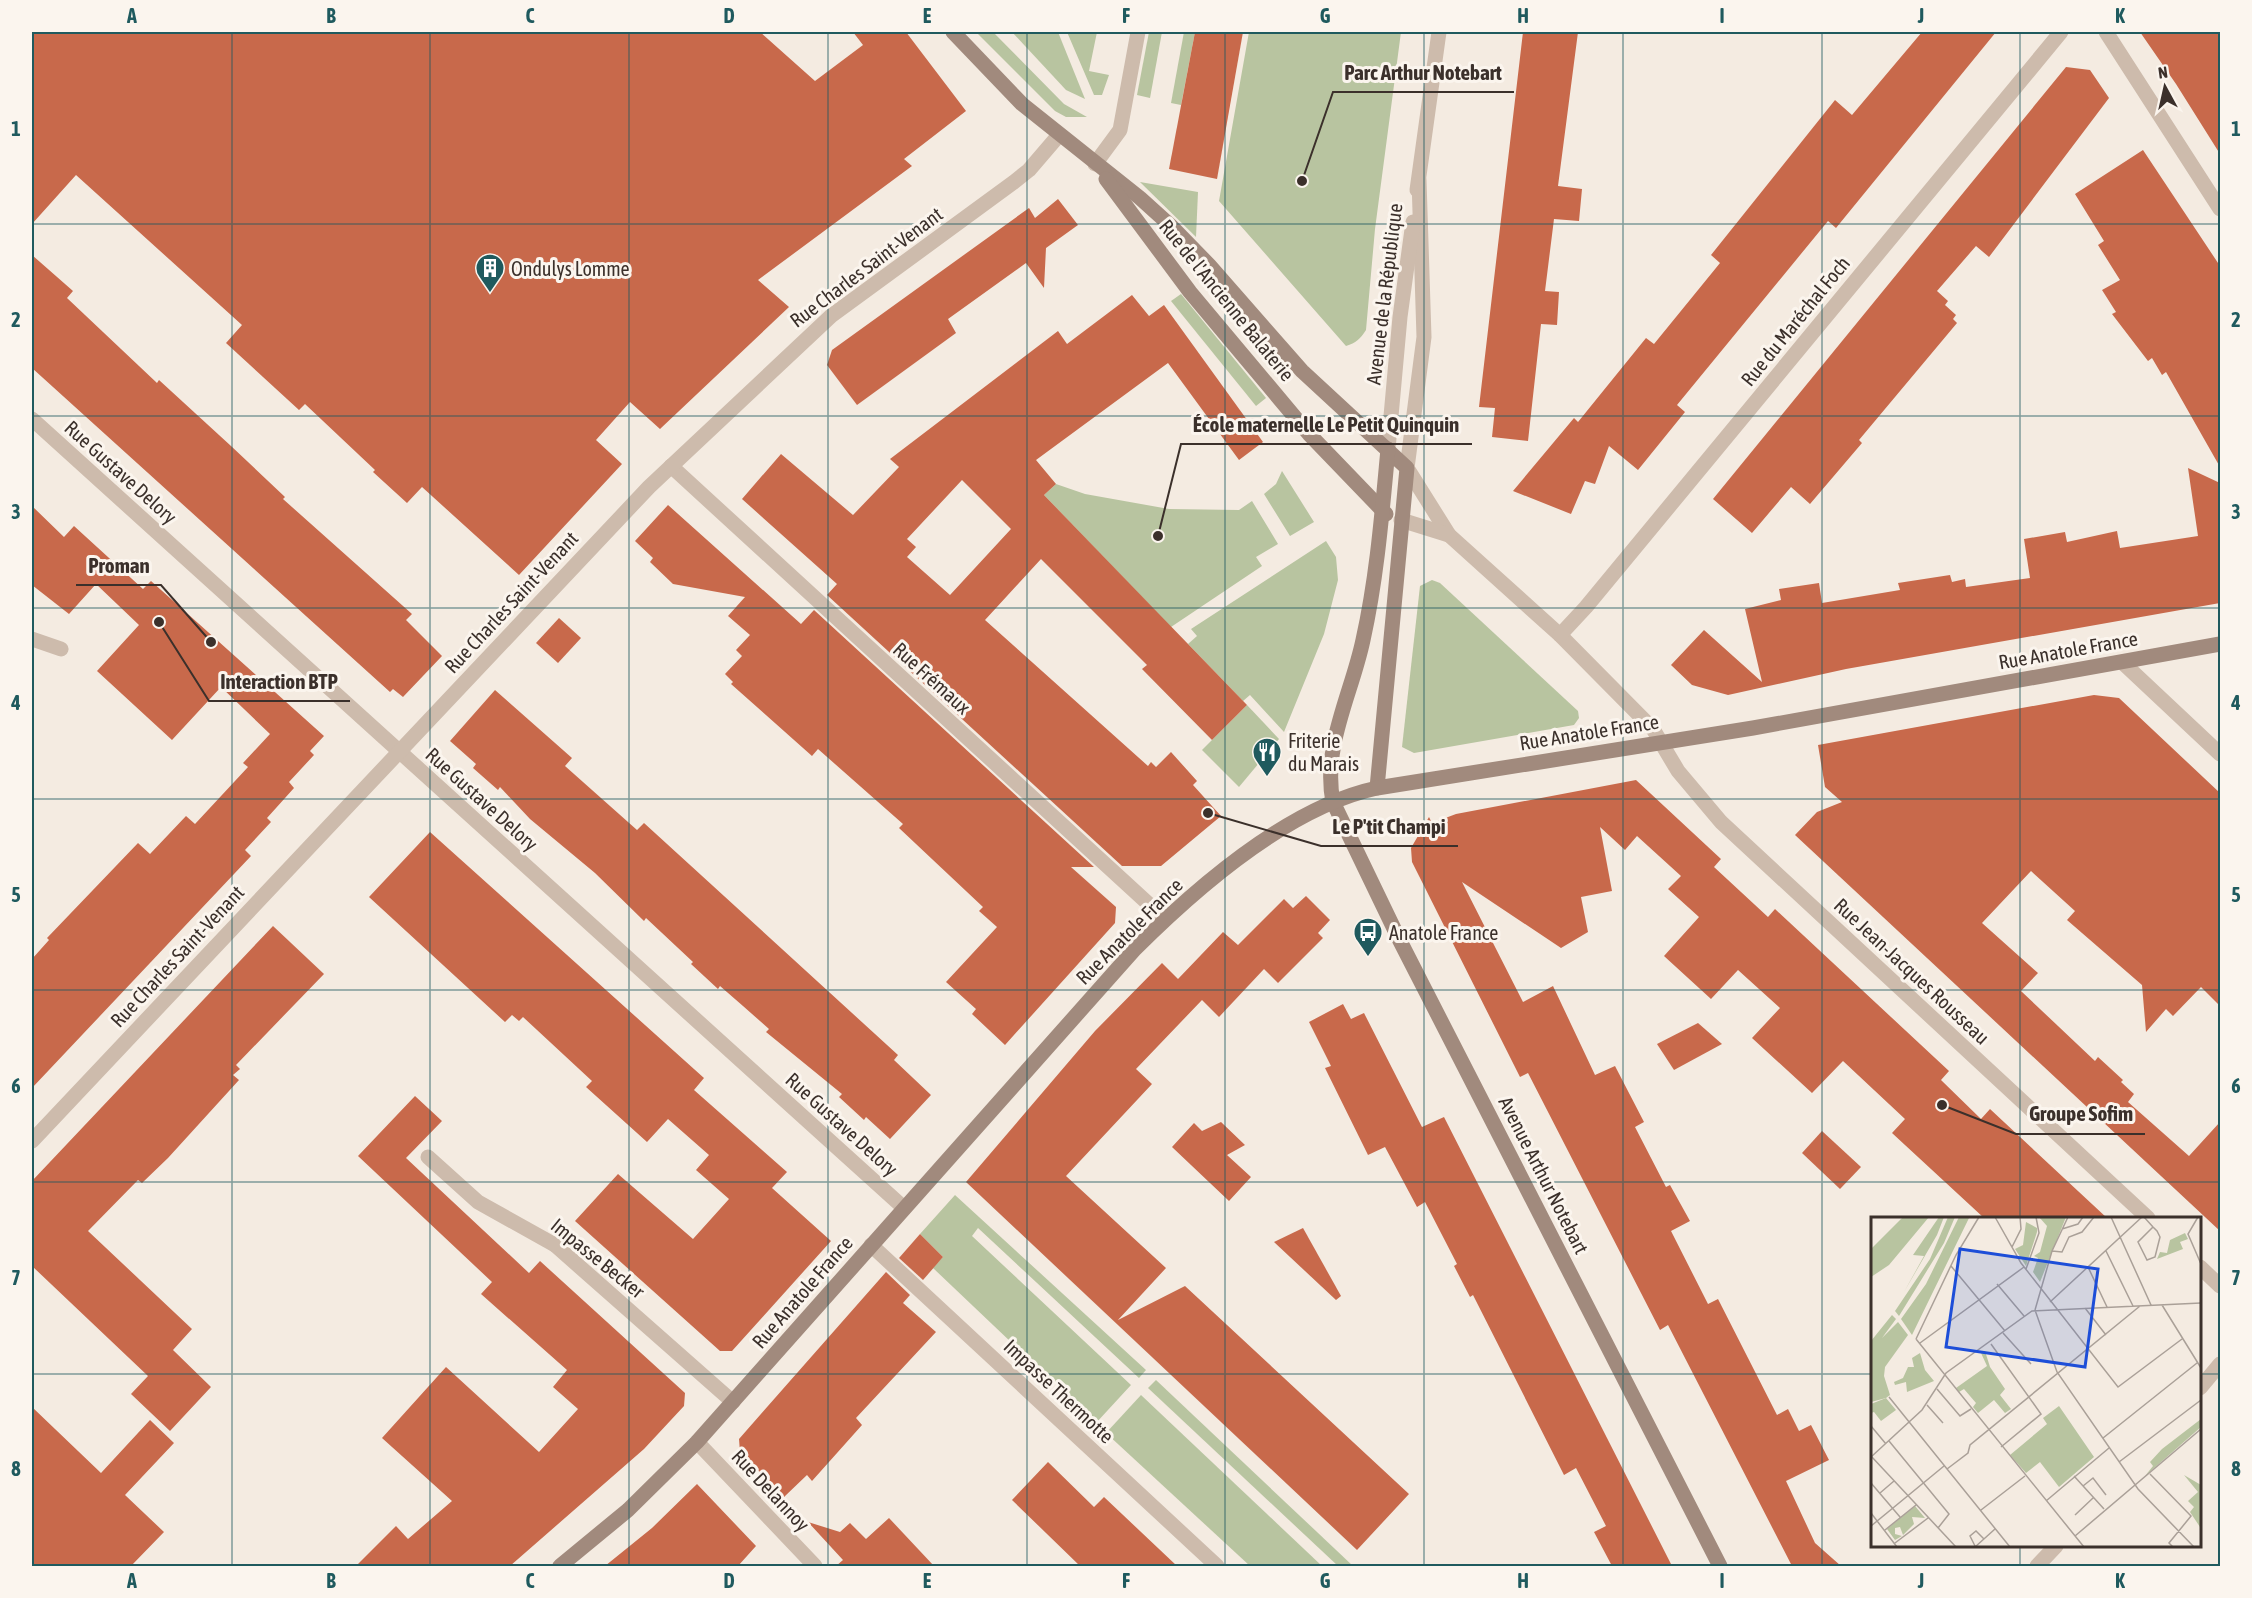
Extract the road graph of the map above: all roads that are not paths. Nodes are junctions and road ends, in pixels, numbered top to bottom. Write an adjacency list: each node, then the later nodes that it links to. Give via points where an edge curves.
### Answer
1 (953, 32): 6 (street, Rue de l'Ancienne Balaterie, via 1003,87)
2 (1138, 32): 7 (street, via 1120,130)
3 (1440, 32): 8 (street, Avenue de la République)
4 (2061, 32): 17 (street, Rue du Maréchal Foch)
5 (2106, 32): 9 (street)
6 (1059, 135): 7 (street, Rue de l'Ancienne Balaterie); 12 (street, Rue Charles Saint-Venant, via 1029,170 831,316)
7 (1095, 164): 11 (street, Rue de l'Ancienne Balaterie, via 1171,226 1302,371); 14 (street, Rue de l'Ancienne Balaterie, via 1190,292 1309,434)
8 (1419, 180): 11 (street, Avenue de la République, via 1403,291); 13 (street, Avenue de la République, via 1424,337)
9 (2220, 209)
10 (32, 419): 23 (street, Rue Gustave Delory)
11 (1388, 449): 13 (street, Rue de l'Ancienne Balaterie); 14 (street, Avenue de la République)
12 (670, 466): 23 (street, Rue Charles Saint-Venant); 27 (street, Rue Frémaux)
13 (1407, 468): 15 (street, Avenue de la République); 16 (street, Rue de l'Ancienne Balaterie)
14 (1382, 512): 15 (street, Rue de l'Ancienne Balaterie); 26 (street, Avenue de la République, via 1367,620 1332,756)
15 (1401, 520): 16 (street, Rue de l'Ancienne Balaterie); 25 (street, Avenue de la République)
16 (1449, 535): 17 (street, Rue de l'Ancienne Balaterie)
17 (1560, 635): 22 (street, Rue de l'Ancienne Balaterie, via 1653,729)
18 (32, 639): 20 (street)
19 (2220, 644): 21 (street, Rue Anatole France)
20 (61, 649)
21 (2122, 662): 22 (street, Rue Anatole France); 24 (street)
22 (1661, 742): 25 (street, Rue Anatole France); 31 (street, Rue Jean-Jacques Rousseau, via 1678,771 1721,822)
23 (400, 752): 28 (street, Rue Charles Saint-Venant); 30 (street, Rue Gustave Delory)
24 (2220, 754)
25 (1377, 788): 26 (street, Rue Anatole France)
26 (1333, 801): 27 (street, Rue Anatole France, via 1243,857); 43 (street, Avenue Arthur Notebart, via 1399,939)
27 (1165, 919): 30 (street, Rue Anatole France)
28 (32, 1142)
29 (428, 1157): 37 (street, Impasse Becker, via 478,1202 555,1245)
30 (904, 1208): 32 (street, Rue Anatole France)
31 (2147, 1217)
32 (872, 1245): 37 (street, Rue Anatole France); 42 (street, Impasse Thermotte)
33 (2201, 1269): 34 (street)
34 (2220, 1286)
35 (2220, 1365): 36 (street)
36 (2201, 1386)
37 (734, 1402): 38 (street, Rue Anatole France)
38 (697, 1442): 40 (street, Rue Anatole France, via 628,1510); 41 (street, Rue Delannoy)
39 (2054, 1547): 44 (street)
40 (560, 1566)
41 (815, 1566)
42 (1217, 1566)
43 (1720, 1566)
44 (2037, 1566)

